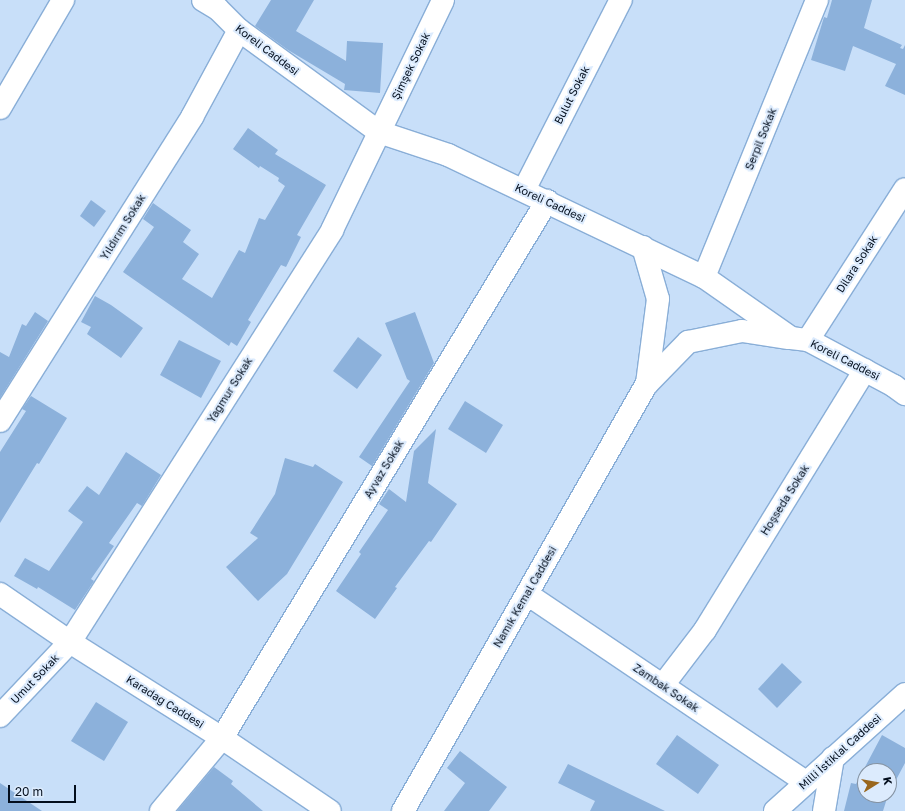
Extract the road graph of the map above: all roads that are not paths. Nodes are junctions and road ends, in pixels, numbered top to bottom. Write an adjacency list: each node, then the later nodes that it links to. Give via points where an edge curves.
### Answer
1 (64, 0): 7 (street)
2 (203, 0): 6 (street, Koreli Caddesi, via 218,9)
3 (443, 0): 8 (street, Şimşek Sokak)
4 (621, 0): 10 (street, Bulut Sokak)
5 (817, 0): 13 (street, Serpil Sokak)
6 (239, 30): 8 (street, Koreli Caddesi); 18 (street, Yıldırım Sokak, via 192,118)
7 (0, 108)
8 (379, 132): 10 (street, Koreli Caddesi, via 448,155); 21 (street, Yağmur Sokak, via 332,230)
9 (905, 189): 14 (street, Dilara Sokak)
10 (524, 190): 11 (street, Koreli Caddesi)
11 (547, 201): 12 (street, Koreli Caddesi); 25 (street, Ayvaz Sokak)
12 (643, 247): 13 (street, Koreli Caddesi); 16 (street, via 658,298)
13 (704, 277): 14 (street, Koreli Caddesi)
14 (800, 339): 15 (street, Koreli Caddesi); 16 (street, via 742,331 688,342)
15 (865, 370): 17 (street, Koreli Caddesi); 22 (street, Hoşseda Sokak, via 705,630)
16 (647, 384): 20 (street, Namık Kemal Caddesi)
17 (905, 394)
18 (0, 421)
19 (0, 594): 21 (street, Karadağ Caddesi)
20 (527, 594): 22 (street, Zambak Sokak); 30 (street, Namık Kemal Caddesi)
21 (70, 642): 24 (street, Umut Sokak); 25 (street, Karadağ Caddesi)
22 (663, 685): 27 (street, Zambak Sokak)
23 (905, 694): 26 (street, Milli İstiklal Caddesi)
24 (0, 716)
25 (222, 738): 28 (street, Ayvaz Sokak); 29 (street, Karadağ Caddesi)
26 (833, 758): 27 (street, Milli İstiklal Caddesi); 32 (street)
27 (806, 782): 31 (street, Milli İstiklal Caddesi)
28 (161, 811)
29 (330, 811)
30 (403, 811)
31 (775, 811)
32 (824, 811)

